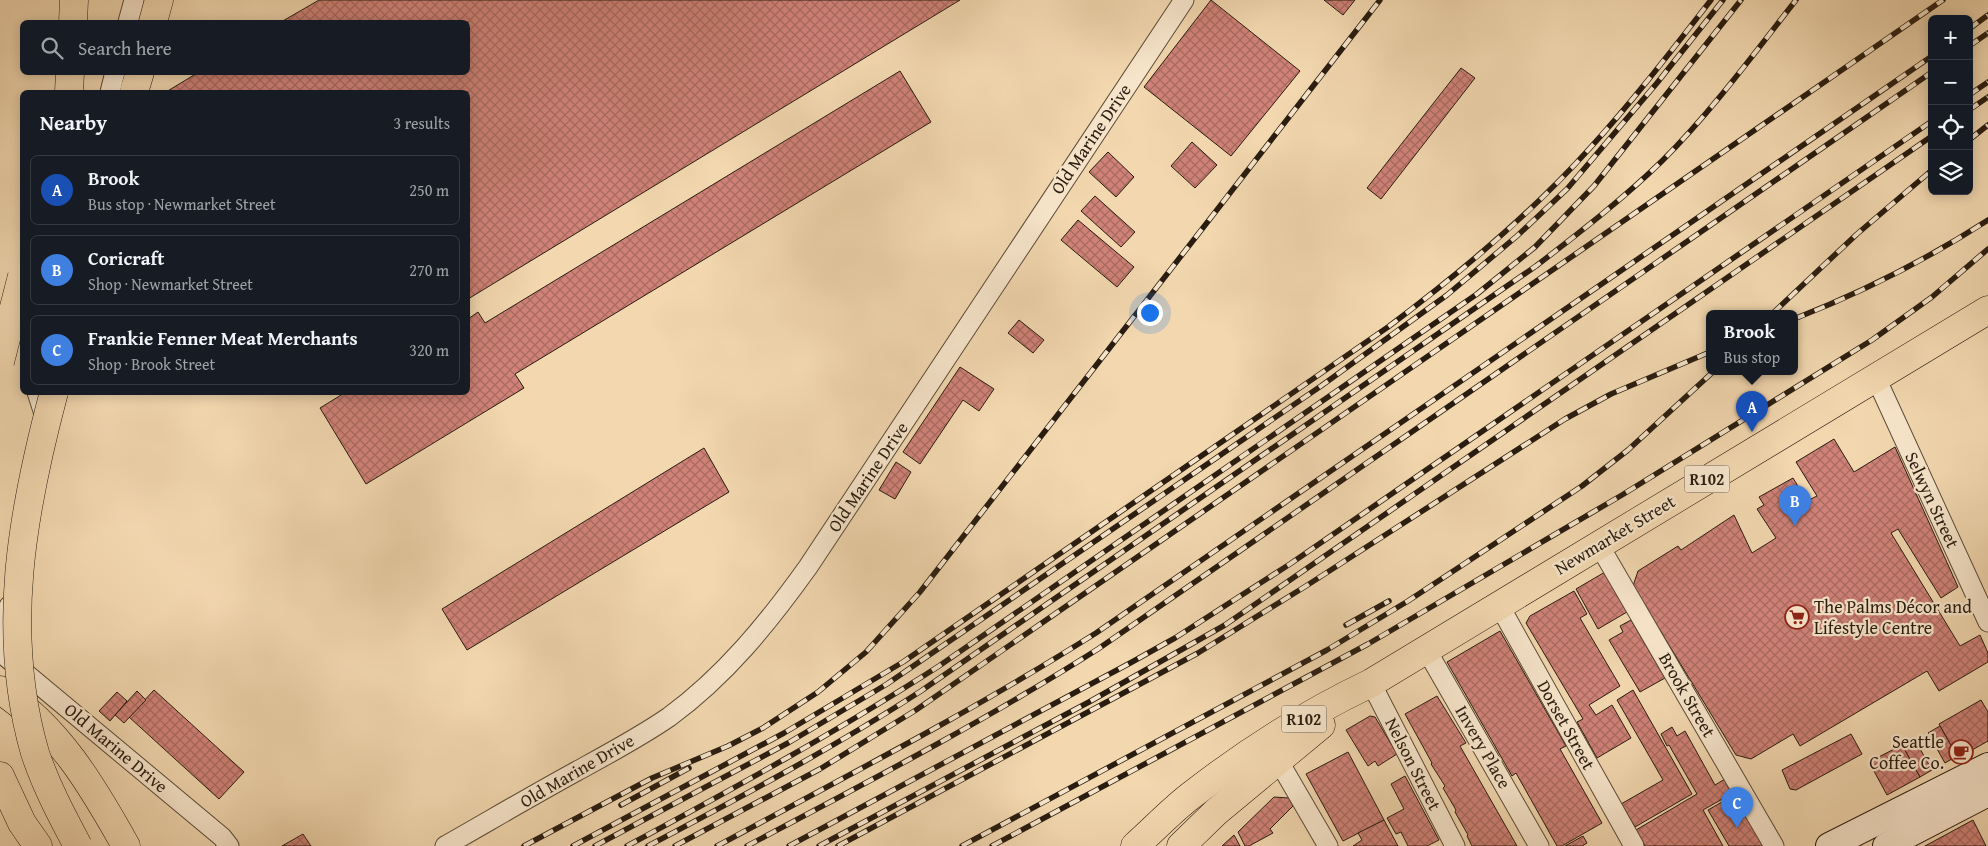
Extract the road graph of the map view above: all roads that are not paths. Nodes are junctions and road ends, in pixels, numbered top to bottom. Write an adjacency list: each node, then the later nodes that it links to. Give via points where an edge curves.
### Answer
1 (74, 0): 5 (main road)
2 (134, 0): 6 (street)
3 (159, 0): 7 (main road)
4 (1184, 0): 39 (street, Old Marine Drive, via 808,567 747,646 668,717)
5 (73, 20)
6 (129, 20)
7 (154, 20)
8 (70, 75): 11 (main road)
9 (114, 75): 12 (street)
10 (139, 75): 13 (main road)
11 (69, 90)
12 (110, 90)
13 (135, 90)
14 (20, 284): 18 (main road, bridge)
15 (1988, 310): 19 (main road, Newmarket Street / R102)
16 (0, 333): 17 (street)
17 (20, 337)
18 (0, 362)
19 (1876, 378): 22 (main road, Newmarket Street / R102); 24 (street, Selwyn Street)
20 (40, 395): 21 (street)
21 (50, 405): 26 (street); 36 (main road, bridge, via 26,508 14,598 13,634 24,715 35,753 56,805)
22 (1599, 544): 23 (main road, Newmarket Street / R102); 46 (street, Brook Street)
23 (1499, 605): 25 (main road, Newmarket Street / R102); 45 (street, Dorset Street)
24 (1988, 622)
25 (1426, 649): 27 (main road, Newmarket Street / R102); 44 (street, Invery Place)
26 (0, 652): 38 (street, Old Marine Drive)
27 (1371, 683): 29 (main road, Newmarket Street / R102); 40 (main road, Newmarket Street / R102, via 1255,748 1188,798); 43 (street, Nelson Street)
28 (0, 690): 37 (main road, via 18,702 76,763)
29 (1278, 760): 41 (main road, Newmarket Street / R102); 42 (street)
30 (1988, 766): 33 (main road)
31 (0, 776): 35 (main road, via 22,822)
32 (1988, 793): 34 (main road)
33 (1878, 820): 34 (street); 47 (main road)
34 (1889, 845)
35 (38, 846)
36 (78, 846)
37 (126, 846)
38 (229, 846)
39 (445, 846)
40 (1135, 846)
41 (1180, 846)
42 (1328, 846)
43 (1455, 846)
44 (1539, 846)
45 (1634, 846)
46 (1774, 846)
47 (1830, 846)

